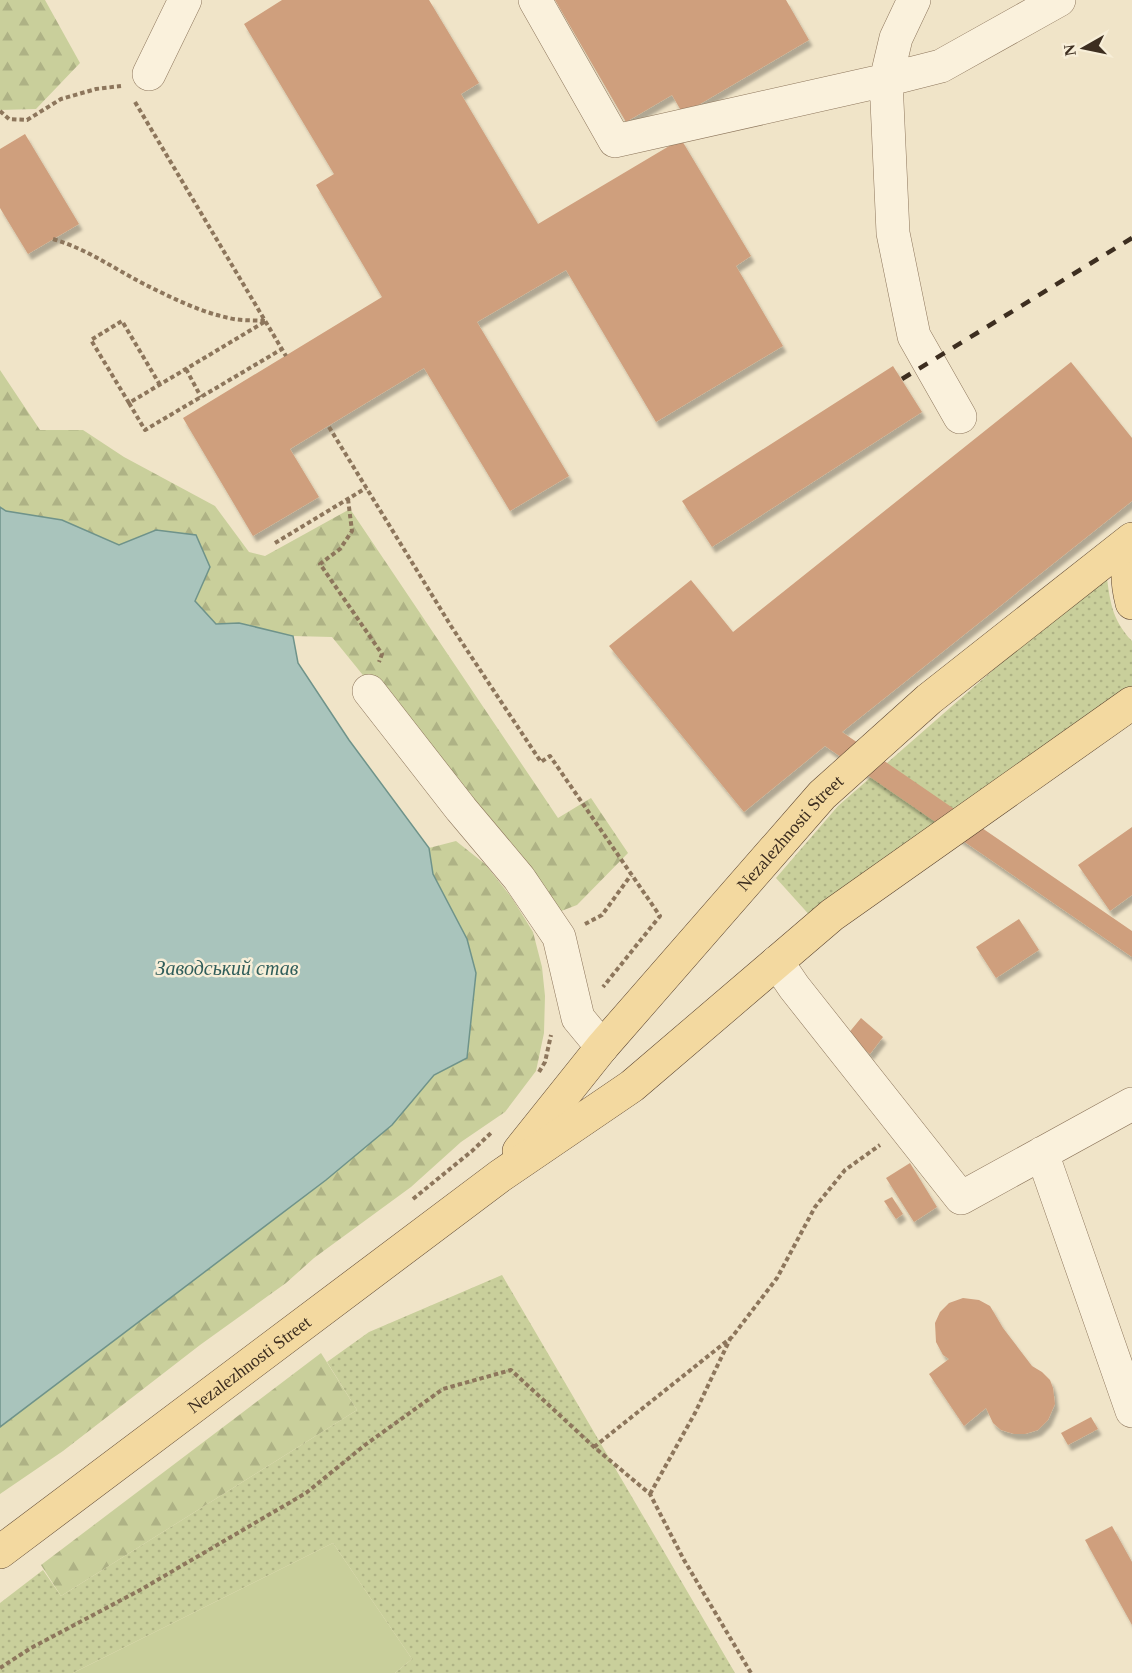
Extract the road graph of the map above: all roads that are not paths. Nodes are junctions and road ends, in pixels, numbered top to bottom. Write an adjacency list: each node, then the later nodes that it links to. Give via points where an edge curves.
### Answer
1 (185, 0): 6 (street)
2 (535, 0): 5 (street, via 615,141)
3 (914, 0): 5 (street, via 896,38)
4 (1059, 0): 5 (street, via 940,66)
5 (886, 80): 7 (street, via 892,233 914,336)
6 (135, 85)
7 (960, 417)
8 (1132, 540): 9 (main road, via 1127,582); 13 (main road, Nezalezhnosti Street, via 929,699 822,795)
9 (1132, 603)
10 (369, 691): 13 (street, via 519,878 559,937 565,1022)
11 (1132, 703): 12 (main road, Nezalezhnosti Street, via 832,915)
12 (777, 962): 15 (street, via 961,1198); 16 (main road, Nezalezhnosti Street, via 632,1086)
13 (602, 1047): 16 (main road, Nezalezhnosti Street)
14 (1132, 1104): 15 (street)
15 (1042, 1153): 17 (street)
16 (500, 1176): 18 (main road, Nezalezhnosti Street)
17 (1132, 1412)
18 (0, 1552)

